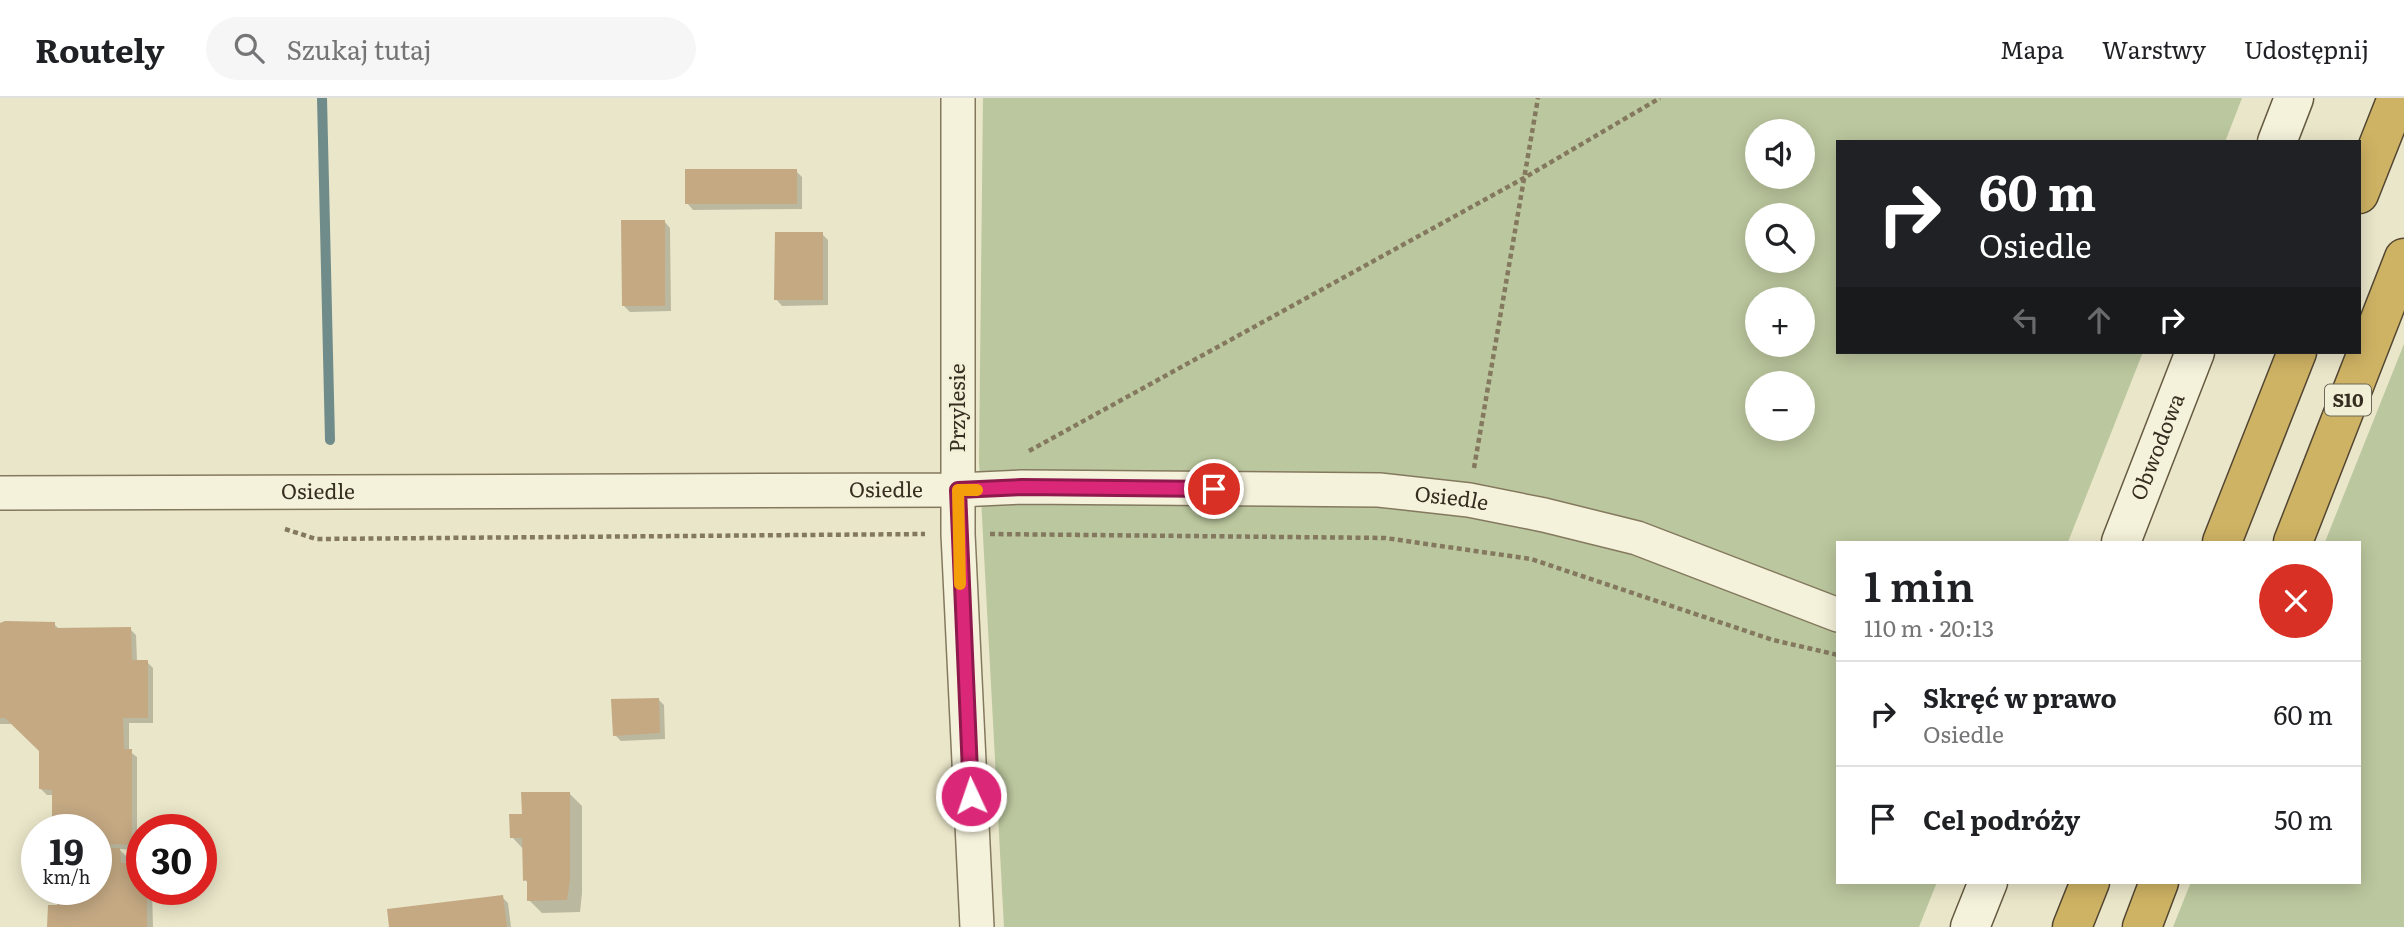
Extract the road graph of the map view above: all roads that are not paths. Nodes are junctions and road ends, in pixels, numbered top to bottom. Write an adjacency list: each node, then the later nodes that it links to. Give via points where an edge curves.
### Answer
1 (958, 98): 9 (street, Przylesie)
2 (2294, 98): 4 (street)
3 (2396, 98): 5 (highway)
4 (2278, 140)
5 (2361, 189)
6 (2404, 258): 13 (highway, S10)
7 (2194, 354): 11 (street, Obwodowa)
8 (2296, 354): 12 (highway)
9 (958, 490): 10 (street, Osiedle); 14 (street, Osiedle, via 1379,490 1469,500 1637,538); 18 (street, Przylesie)
10 (0, 493)
11 (2120, 541)
12 (2222, 541)
13 (2293, 541)
14 (1836, 614)
15 (1987, 884): 19 (street)
16 (2089, 884): 20 (highway)
17 (2159, 884): 21 (highway)
18 (977, 927)
19 (1970, 927)
20 (2073, 927)
21 (2142, 927)

